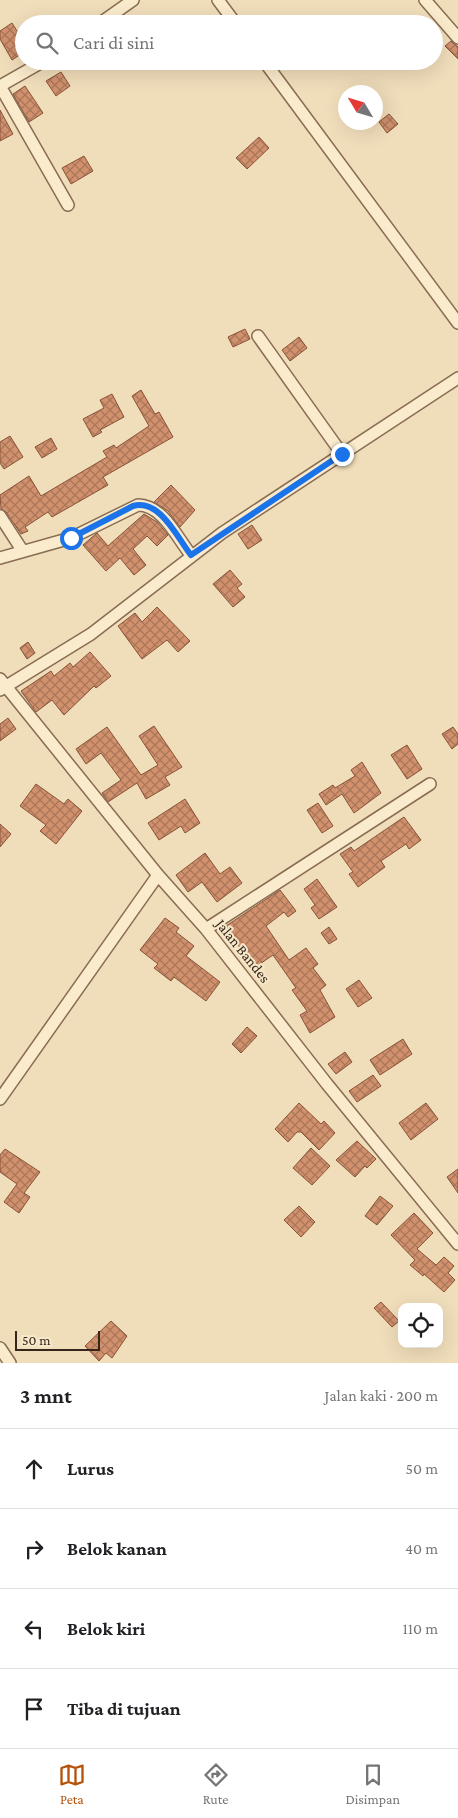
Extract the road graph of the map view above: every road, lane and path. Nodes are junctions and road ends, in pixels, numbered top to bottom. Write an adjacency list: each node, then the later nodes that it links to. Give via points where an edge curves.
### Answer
1 (132, 0): 4 (street)
2 (218, 0): 5 (street)
3 (425, 0): 6 (street)
4 (111, 15)
5 (229, 15)
6 (438, 15)
7 (443, 21): 8 (street)
8 (458, 38)
9 (28, 70): 11 (street)
10 (271, 70): 13 (street)
11 (0, 86): 12 (street)
12 (68, 205)
13 (458, 323)
14 (258, 336): 16 (street)
15 (458, 378): 16 (street)
16 (342, 454): 19 (street)
17 (0, 516): 18 (street)
18 (22, 550): 19 (street, via 71,538 133,506 142,505 164,518); 20 (street)
19 (191, 555): 21 (street, via 91,634)
20 (0, 558)
21 (2, 685): 23 (street, Jalan Bandes)
22 (430, 784): 24 (street)
23 (158, 875): 24 (street, Jalan Bandes); 25 (street)
24 (206, 929): 26 (street, Jalan Bandes)
25 (0, 1099)
26 (458, 1244)
27 (0, 1348): 28 (street)
28 (10, 1363)

